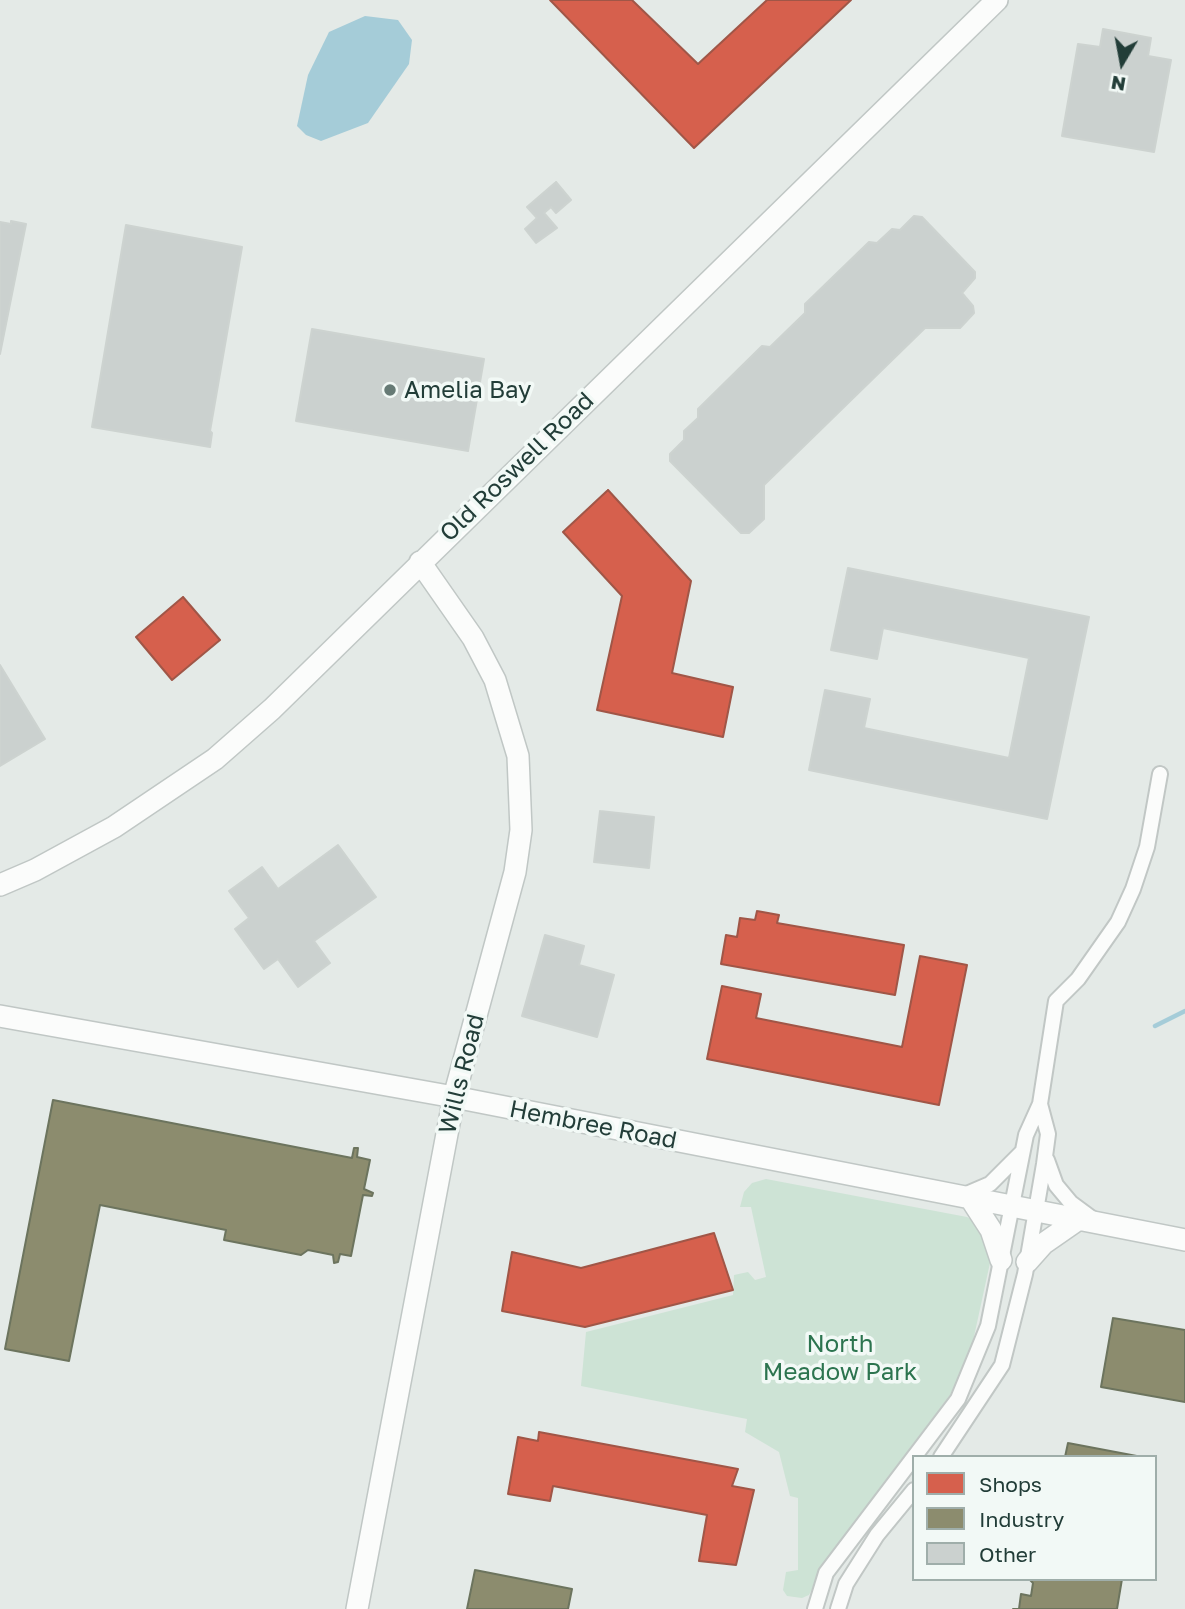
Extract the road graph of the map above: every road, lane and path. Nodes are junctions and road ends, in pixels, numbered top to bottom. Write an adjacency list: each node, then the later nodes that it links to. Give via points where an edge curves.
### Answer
1 (997, 0): 2 (street, Old Roswell Road)
2 (420, 562): 4 (street, Old Roswell Road, via 215,759 114,827); 6 (street, Wills Road, via 495,680 513,730 522,787 515,872)
3 (1160, 774): 7 (street, via 1147,847 1118,922 1056,1001)
4 (0, 885)
5 (0, 1016): 6 (street, Hembree Road)
6 (454, 1097): 10 (street, Hembree Road); 21 (street, Wills Road)
7 (1040, 1104): 8 (street); 9 (street, via 1048,1134)
8 (1022, 1152): 10 (street, via 990,1184); 11 (street)
9 (1045, 1154): 12 (street); 13 (street, via 1056,1185)
10 (966, 1198): 11 (street, Hembree Road); 15 (street, via 991,1230)
11 (1013, 1206): 12 (street, Hembree Road); 15 (street)
12 (1035, 1210): 13 (street, Hembree Road); 16 (street)
13 (1088, 1221): 14 (street, Hembree Road); 16 (street, via 1042,1244)
14 (1185, 1240)
15 (1001, 1260): 17 (street, via 988,1326 958,1399)
16 (1027, 1262): 18 (street, via 1002,1365)
17 (916, 1455)
18 (942, 1455)
19 (912, 1460): 22 (street, via 826,1573)
20 (912, 1492): 23 (street, via 870,1545 846,1584)
21 (357, 1609)
22 (815, 1609)
23 (838, 1609)

